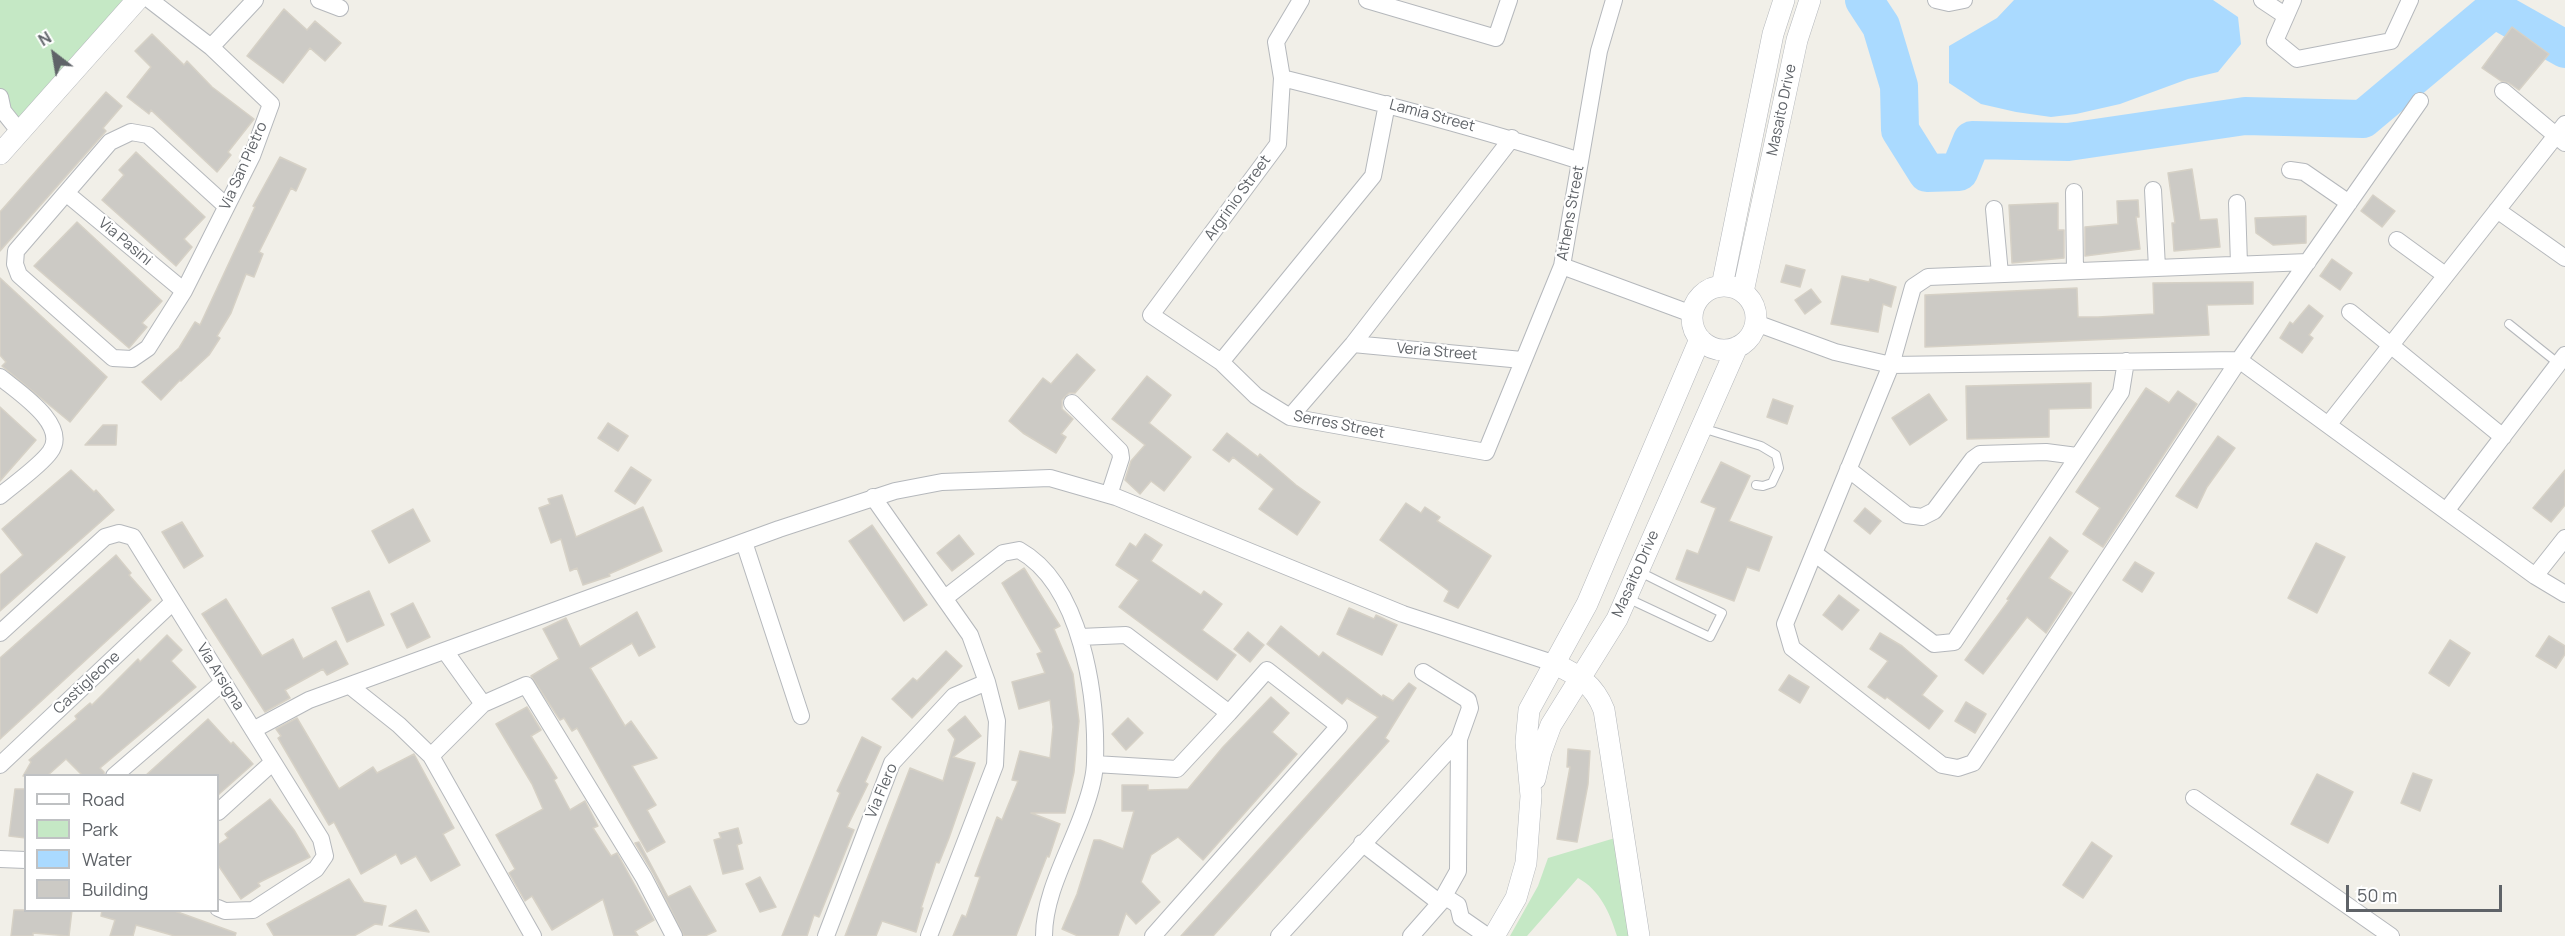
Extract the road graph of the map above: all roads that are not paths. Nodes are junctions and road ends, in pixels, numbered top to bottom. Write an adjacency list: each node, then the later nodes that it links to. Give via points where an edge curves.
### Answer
1 (137, 0): 25 (street)
2 (150, 0): 19 (street, Via San Pietro)
3 (255, 0): 19 (street)
4 (319, 0): 17 (street)
5 (1301, 0): 20 (street, Argrinio Street, via 1276,42)
6 (1367, 0): 16 (street)
7 (1509, 0): 16 (street, via 1496,38)
8 (1614, 0): 29 (street, Athens Street, via 1599,51)
9 (1784, 0): 48 (street, Masaito Drive, via 1773,34)
10 (1810, 0): 50 (street, Masaito Drive, via 1797,40)
11 (1936, 0): 12 (street)
12 (1964, 0)
13 (2262, 0): 18 (street)
14 (2293, 0): 18 (street)
15 (2410, 0): 18 (street, via 2391,41 2297,59 2275,41)
16 (1406, 5)
17 (340, 8)
18 (2286, 16)
19 (211, 48): 36 (street, Via San Pietro, via 271,104 252,156)
20 (1282, 78): 24 (street, Lamia Street); 53 (street, Argrinio Street, via 1278,144)
21 (2503, 91): 26 (street)
22 (0, 97): 25 (street, via 3,111)
23 (2420, 101): 35 (street)
24 (1388, 104): 27 (street, Lamia Street); 64 (street, via 1373,176)
25 (19, 131): 28 (street)
26 (2562, 134): 38 (street)
27 (1512, 138): 29 (street, Lamia Street); 57 (street)
28 (0, 154)
29 (1580, 161): 43 (street, Athens Street)
30 (2290, 170): 35 (street, via 2304,172)
31 (2153, 190): 44 (street)
32 (2074, 192): 45 (street)
33 (66, 193): 36 (street, via 110,142 131,132 148,135); 49 (street, Via Pasini); 49 (street, Via San Pietro, via 16,251 15,264 19,275 113,358 132,360 148,348)
34 (2237, 203): 42 (street)
35 (2349, 203): 41 (street)
36 (226, 206): 49 (street, Via San Pietro)
37 (1994, 209): 46 (street)
38 (2497, 210): 40 (street); 47 (street)
39 (2397, 240): 47 (street)
40 (2565, 258)
41 (2308, 262): 42 (street); 61 (street)
42 (2240, 264): 44 (street)
43 (1562, 266): 52 (street); 60 (street, Athens Street)
44 (2157, 268): 45 (street)
45 (2075, 271): 46 (street)
46 (2000, 274): 65 (street, via 1928,277 1913,286)
47 (2445, 275): 58 (street)
48 (1722, 286): 50 (street); 52 (street, via 1705,292)
49 (184, 291)
50 (1743, 292): 54 (street, via 1754,306)
51 (2350, 312): 58 (street)
52 (1692, 314): 56 (street)
53 (1151, 315): 64 (street, Serres Street)
54 (1756, 323): 59 (street, via 1746,341); 65 (street, via 1835,352)
55 (2509, 324): 62 (lane)
56 (1700, 339): 59 (street, via 1717,350); 92 (street, Masaito Drive, via 1587,604)
57 (1353, 344): 60 (street, Veria Street); 68 (street)
58 (2390, 346): 69 (street); 71 (street)
59 (1737, 347): 70 (street, Masaito Drive)
60 (1522, 360): 72 (street, Athens Street)
61 (2239, 360): 63 (street); 69 (street); 82 (street, via 1973,762 1958,768 1942,765 1792,648 1785,624)
62 (2562, 360): 71 (street)
63 (2126, 361): 65 (street); 73 (street, via 2121,392)
64 (1221, 362): 68 (street, Serres Street, via 1256,396)
65 (1890, 364): 74 (street)
66 (0, 377): 77 (street, via 52,425 55,439 50,452)
67 (1072, 403): 76 (street, via 1120,451)
68 (1290, 417): 72 (street, Serres Street)
69 (2328, 425): 79 (street)
70 (1702, 428): 75 (lane, via 1761,446 1776,455 1779,468 1772,483); 83 (street, Masaito Drive)
71 (2503, 436): 79 (street)
72 (1486, 452)
73 (2077, 456): 74 (street, via 2046,452 1980,454 1934,511 1922,517 1907,515); 82 (street, via 1954,642 1934,644)
74 (1848, 469): 82 (street)
75 (1756, 485)
76 (1108, 495): 78 (street, via 1050,478 942,482); 92 (street, via 1403,614)
77 (0, 496)
78 (873, 497): 81 (street); 86 (street)
79 (2446, 511): 84 (street)
80 (2565, 538): 84 (street)
81 (744, 542): 91 (street); 100 (street)
82 (1814, 552)
83 (1638, 571): 87 (street, Masaito Drive); 87 (lane, via 1722,613 1710,637)
84 (2535, 576): 85 (street)
85 (2565, 594)
86 (945, 598): 90 (street, via 1003,554 1019,550 1032,557 1063,597); 96 (street, via 970,635)
87 (1626, 598): 94 (street, Masaito Drive)
88 (173, 602): 89 (street, Via Arsigna, via 133,537 119,533 105,537); 95 (street, Via Arsigna); 106 (street, Castigleone)
89 (0, 633)
90 (1080, 637): 99 (street, via 1126,635); 105 (street, via 1092,695)
91 (445, 651): 97 (street); 98 (street)
92 (1553, 663): 94 (street); 108 (street, Masaito Drive, via 1529,710 1526,742)
93 (1424, 672): 102 (street, via 1468,700 1470,708)
94 (1581, 676): 108 (street, Masaito Drive, via 1551,725); 126 (street, via 1604,710)
95 (224, 682): 101 (street, Via Arsigna); 107 (street)
96 (987, 682): 118 (street, Via Flero, via 954,696 892,762); 119 (street, via 997,721 994,765)
97 (350, 686): 101 (street, via 309,700); 103 (street)
98 (483, 704): 103 (street); 117 (street, via 526,685 644,878)
99 (1228, 712): 105 (street, via 1177,769); 121 (street, via 1267,670 1339,726)
100 (801, 716)
101 (253, 730): 104 (street, Via Arsigna)
102 (1459, 739): 111 (street); 114 (street, via 1458,871)
103 (431, 756): 116 (street)
104 (273, 762): 110 (street); 115 (street, Via Arsigna, via 321,839 325,856 316,869 253,910)
105 (1095, 764): 120 (street, via 1084,809 1044,916)
106 (0, 765)
107 (116, 774)
108 (1531, 796): 125 (street, Masaito Drive, via 1526,863 1516,898)
109 (2193, 798): 127 (street)
110 (219, 811)
111 (1362, 843): 114 (street); 122 (street)
112 (0, 859): 113 (street)
113 (24, 860)
114 (1440, 903): 123 (street); 124 (street, via 1458,905 1461,918)
115 (219, 908)
116 (533, 936)
117 (674, 936)
118 (826, 936)
119 (929, 936)
120 (1044, 936)
121 (1153, 936)
122 (1279, 936)
123 (1411, 936)
124 (1487, 936)
125 (1494, 936)
126 (1639, 936)
127 (2391, 936)

